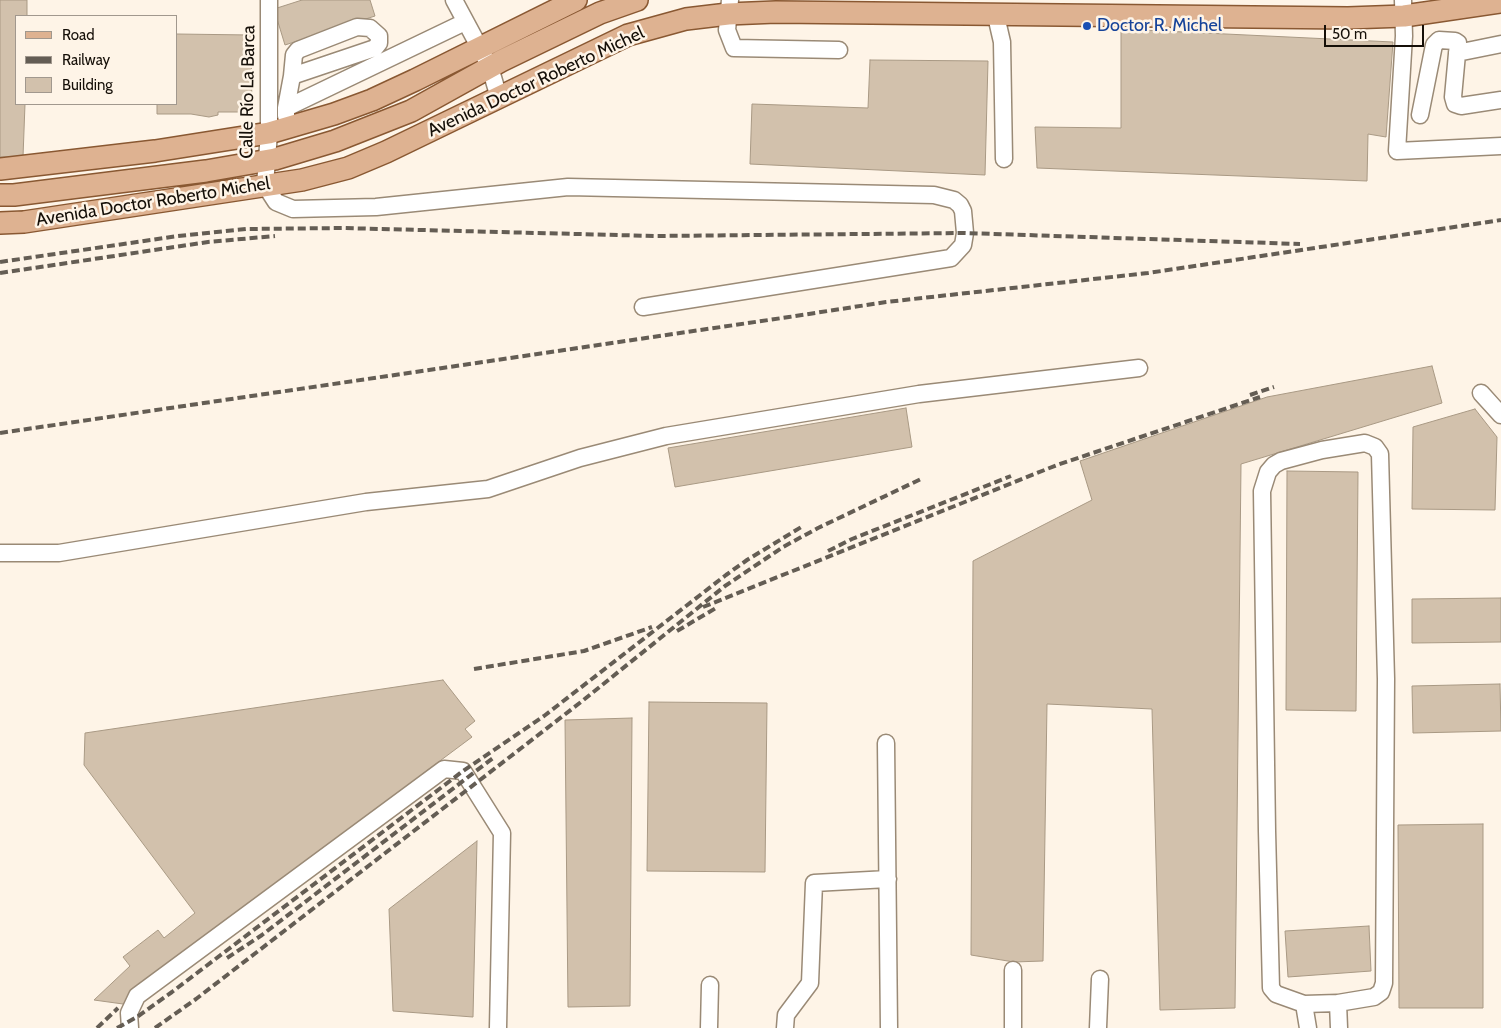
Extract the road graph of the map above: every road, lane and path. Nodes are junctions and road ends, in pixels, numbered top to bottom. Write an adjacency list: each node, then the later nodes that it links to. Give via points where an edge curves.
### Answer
1 (269, 0): 20 (street, Calle Río La Barca)
2 (454, 0): 10 (street)
3 (576, 0): 12 (main road)
4 (637, 0): 15 (main road, Avenida Doctor Roberto Michel, via 600,12)
5 (1501, 2): 8 (main road, Avenida Doctor Roberto Michel)
6 (729, 7): 7 (main road, Avenida Doctor Roberto Michel, via 776,12); 13 (street, via 727,30 734,48); 17 (main road, Avenida Doctor Roberto Michel, via 628,35)
7 (963, 7): 9 (main road, Avenida Doctor Roberto Michel)
8 (1403, 8): 9 (main road, Avenida Doctor Roberto Michel, via 1286,19); 21 (street, via 1397,151)
9 (996, 16): 22 (street, via 1002,42)
10 (466, 22): 12 (street); 20 (street)
11 (1501, 44): 14 (street)
12 (480, 47): 15 (street); 20 (main road, via 372,100 334,114)
13 (839, 50)
14 (1457, 53): 18 (street, via 1455,104 1461,106); 19 (street, via 1459,45 1456,41 1439,40 1435,43)
15 (490, 67): 17 (street); 23 (main road, Avenida Doctor Roberto Michel, via 410,111 335,141)
16 (292, 76): 16 (street, via 294,55 298,50 357,26 370,28 379,36 375,48); 20 (street)
17 (499, 98): 25 (main road, Avenida Doctor Roberto Michel, via 348,168 302,180)
18 (1501, 100)
19 (1420, 115)
20 (281, 123): 23 (street, Calle Río La Barca); 24 (main road, via 155,151)
21 (1501, 146)
22 (1004, 159)
23 (267, 160): 25 (street, Calle Río La Barca); 26 (main road, Avenida Doctor Roberto Michel, via 206,171)
24 (0, 169)
25 (265, 185): 27 (main road, Avenida Doctor Roberto Michel); 28 (street, via 276,202 293,209 376,207 568,187 934,195 954,200 963,211 965,233 962,245 951,258)
26 (0, 195)
27 (0, 223)
28 (643, 307)
29 (1139, 368): 32 (street, via 918,394 666,436 580,458 488,489 366,502 59,553)
30 (1481, 393): 31 (street)
31 (1501, 415)
32 (0, 553)
33 (886, 743): 34 (street)
34 (888, 879): 43 (street, via 814,883 810,983 786,1015); 44 (street)
35 (1013, 970): 45 (street)
36 (1100, 979): 46 (street)
37 (710, 985): 42 (street)
38 (1338, 1002): 39 (street); 39 (street, via 1374,997 1381,992 1384,983 1386,679 1380,454 1375,447 1365,443 1282,461 1268,472 1262,491 1272,988 1276,994); 48 (street)
39 (1304, 1004): 47 (street)
40 (130, 1028): 41 (street, via 129,1013 138,996 444,769 463,771 502,833)
41 (498, 1028)
42 (710, 1028)
43 (785, 1028)
44 (889, 1028)
45 (1013, 1028)
46 (1098, 1028)
47 (1308, 1028)
48 (1339, 1028)

